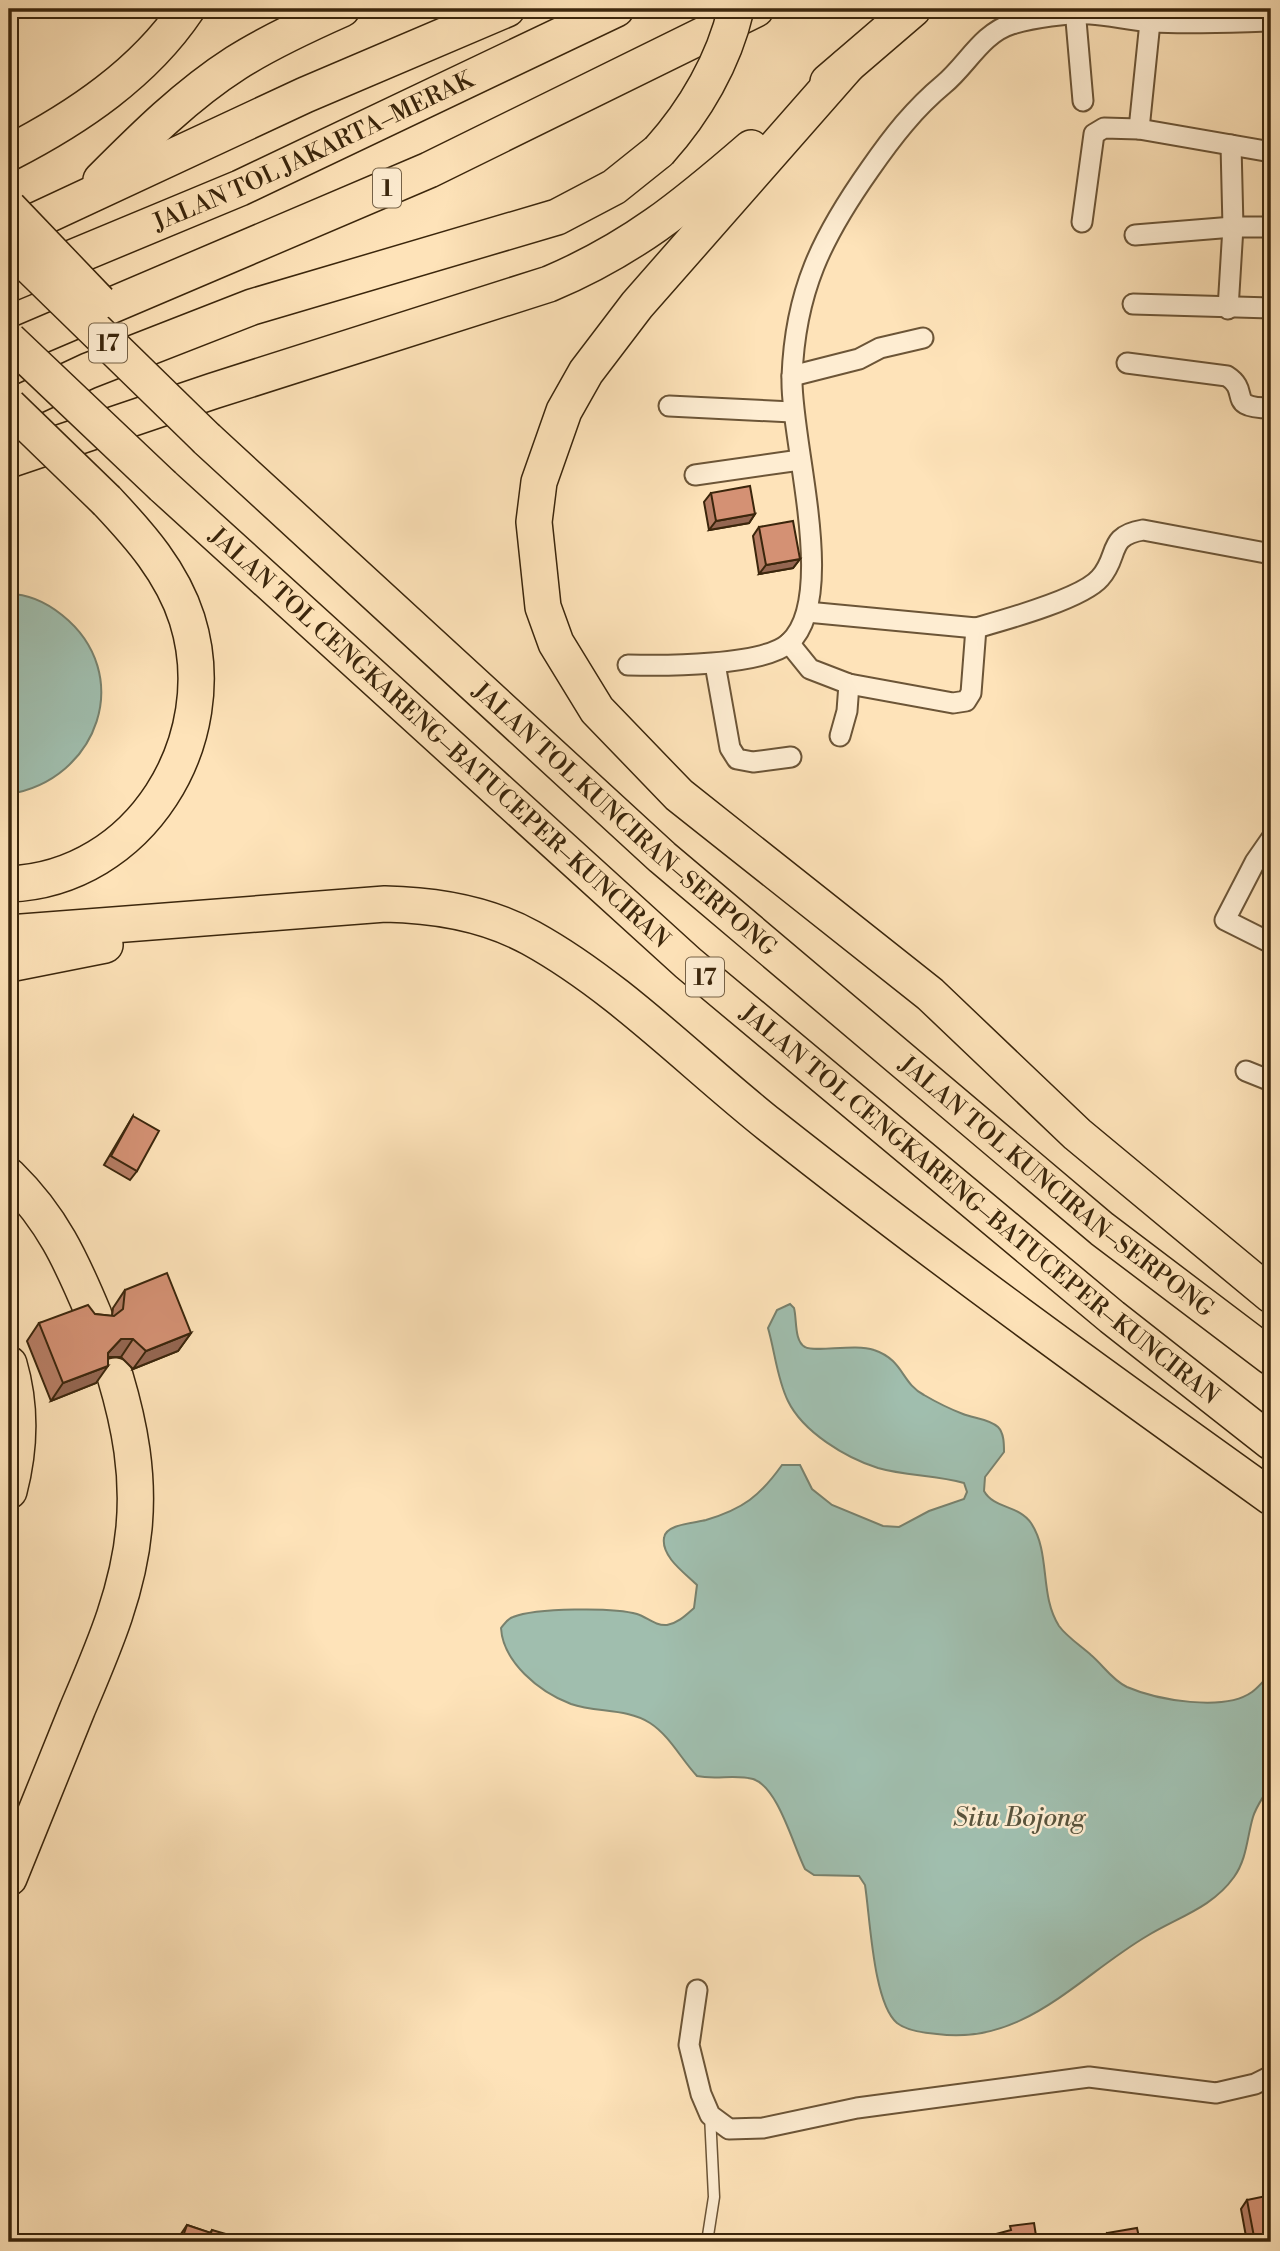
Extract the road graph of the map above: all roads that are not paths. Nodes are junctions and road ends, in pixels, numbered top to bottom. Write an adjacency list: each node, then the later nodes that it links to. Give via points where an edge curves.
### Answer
1 (187, 9): 16 (highway, via 159,46 111,89)
2 (342, 9): 17 (highway, via 260,48 208,83 150,132)
3 (507, 9): 17 (highway, via 305,95)
4 (616, 9): 25 (highway, JALAN TOL JAKARTA–MERAK, via 240,188)
5 (736, 9): 35 (highway, bridge, via 718,63 680,128 614,187 557,217 252,307)
6 (756, 9): 31 (highway, 1, via 429,170)
7 (913, 9): 11 (highway)
8 (1075, 11): 10 (street); 12 (street); 33 (street, via 1010,25 989,37 903,123 831,225 817,255 802,299)
9 (1266, 17): 10 (street)
10 (1150, 22): 13 (street)
11 (847, 66): 38 (highway, via 673,215 595,264 549,284); 60 (highway, via 637,305 586,372 564,411 538,482 534,522 544,607 555,643 597,710 679,795 930,993 1077,1134)
12 (1083, 101)
13 (1139, 129): 14 (street); 19 (street, via 1104,128 1094,134)
14 (1231, 145): 15 (street); 20 (street)
15 (1271, 152)
16 (9, 153)
17 (84, 198): 22 (highway)
18 (9, 208): 40 (highway, bridge, via 198,405)
19 (1082, 222)
20 (1233, 227): 21 (street); 23 (street); 28 (street)
21 (1271, 227)
22 (9, 233)
23 (1135, 235)
24 (9, 246): 40 (highway, JALAN TOL KUNCIRAN–SERPONG / 17, bridge)
25 (9, 285)
26 (1133, 304): 28 (street)
27 (1271, 308): 28 (street)
28 (1228, 309)
29 (923, 338): 33 (street)
30 (9, 340): 65 (highway, JALAN TOL CENGKARENG–BATUCEPER–KUNCIRAN / 17, bridge, via 688,963 1112,1317)
31 (9, 349)
32 (1127, 363): 36 (street, via 1227,376 1242,403)
33 (792, 376): 37 (street)
34 (669, 406): 37 (street)
35 (9, 407): 52 (highway, bridge, via 107,501 159,562 187,621 197,681 188,740 165,793 151,811 120,841 71,871)
36 (1271, 408)
37 (792, 412): 39 (street)
38 (9, 460)
39 (800, 460): 41 (street); 43 (street, via 812,570)
40 (238, 469): 62 (highway, JALAN TOL KUNCIRAN–SERPONG / 17, via 662,857 1102,1229)
41 (695, 475)
42 (1271, 554): 44 (street, via 1143,530 1126,533 1117,541 1098,581 1030,613)
43 (807, 612): 44 (street); 45 (street)
44 (976, 628): 48 (street, via 971,692 966,701 953,703)
45 (789, 643): 46 (street); 48 (street, via 810,670)
46 (715, 664): 47 (street); 50 (street, via 730,748 737,759 753,762)
47 (628, 665)
48 (849, 684): 49 (street)
49 (840, 736)
50 (791, 757)
51 (1271, 839): 55 (street, via 1226,920)
52 (9, 884)
53 (270, 912): 54 (highway); 56 (highway); 67 (highway, via 421,904 485,919 530,937 588,975 791,1141)
54 (9, 933)
55 (1271, 943)
56 (9, 964)
57 (1246, 1071): 58 (street)
58 (1271, 1081)
59 (9, 1175): 61 (highway, via 63,1242)
60 (1271, 1295)
61 (94, 1315)
62 (1271, 1357)
63 (9, 1364): 66 (highway, via 16,1395 18,1446)
64 (115, 1376): 68 (highway, via 135,1467 135,1526 126,1580)
65 (1271, 1442)
66 (9, 1490)
67 (1271, 1497)
68 (9, 1878)
69 (697, 1990): 71 (street, via 690,2045)
70 (1271, 2076): 71 (street, via 1216,2093 1089,2077 857,2108 763,2128 729,2129)
71 (710, 2115): 72 (lane, via 714,2197)
72 (707, 2242)

